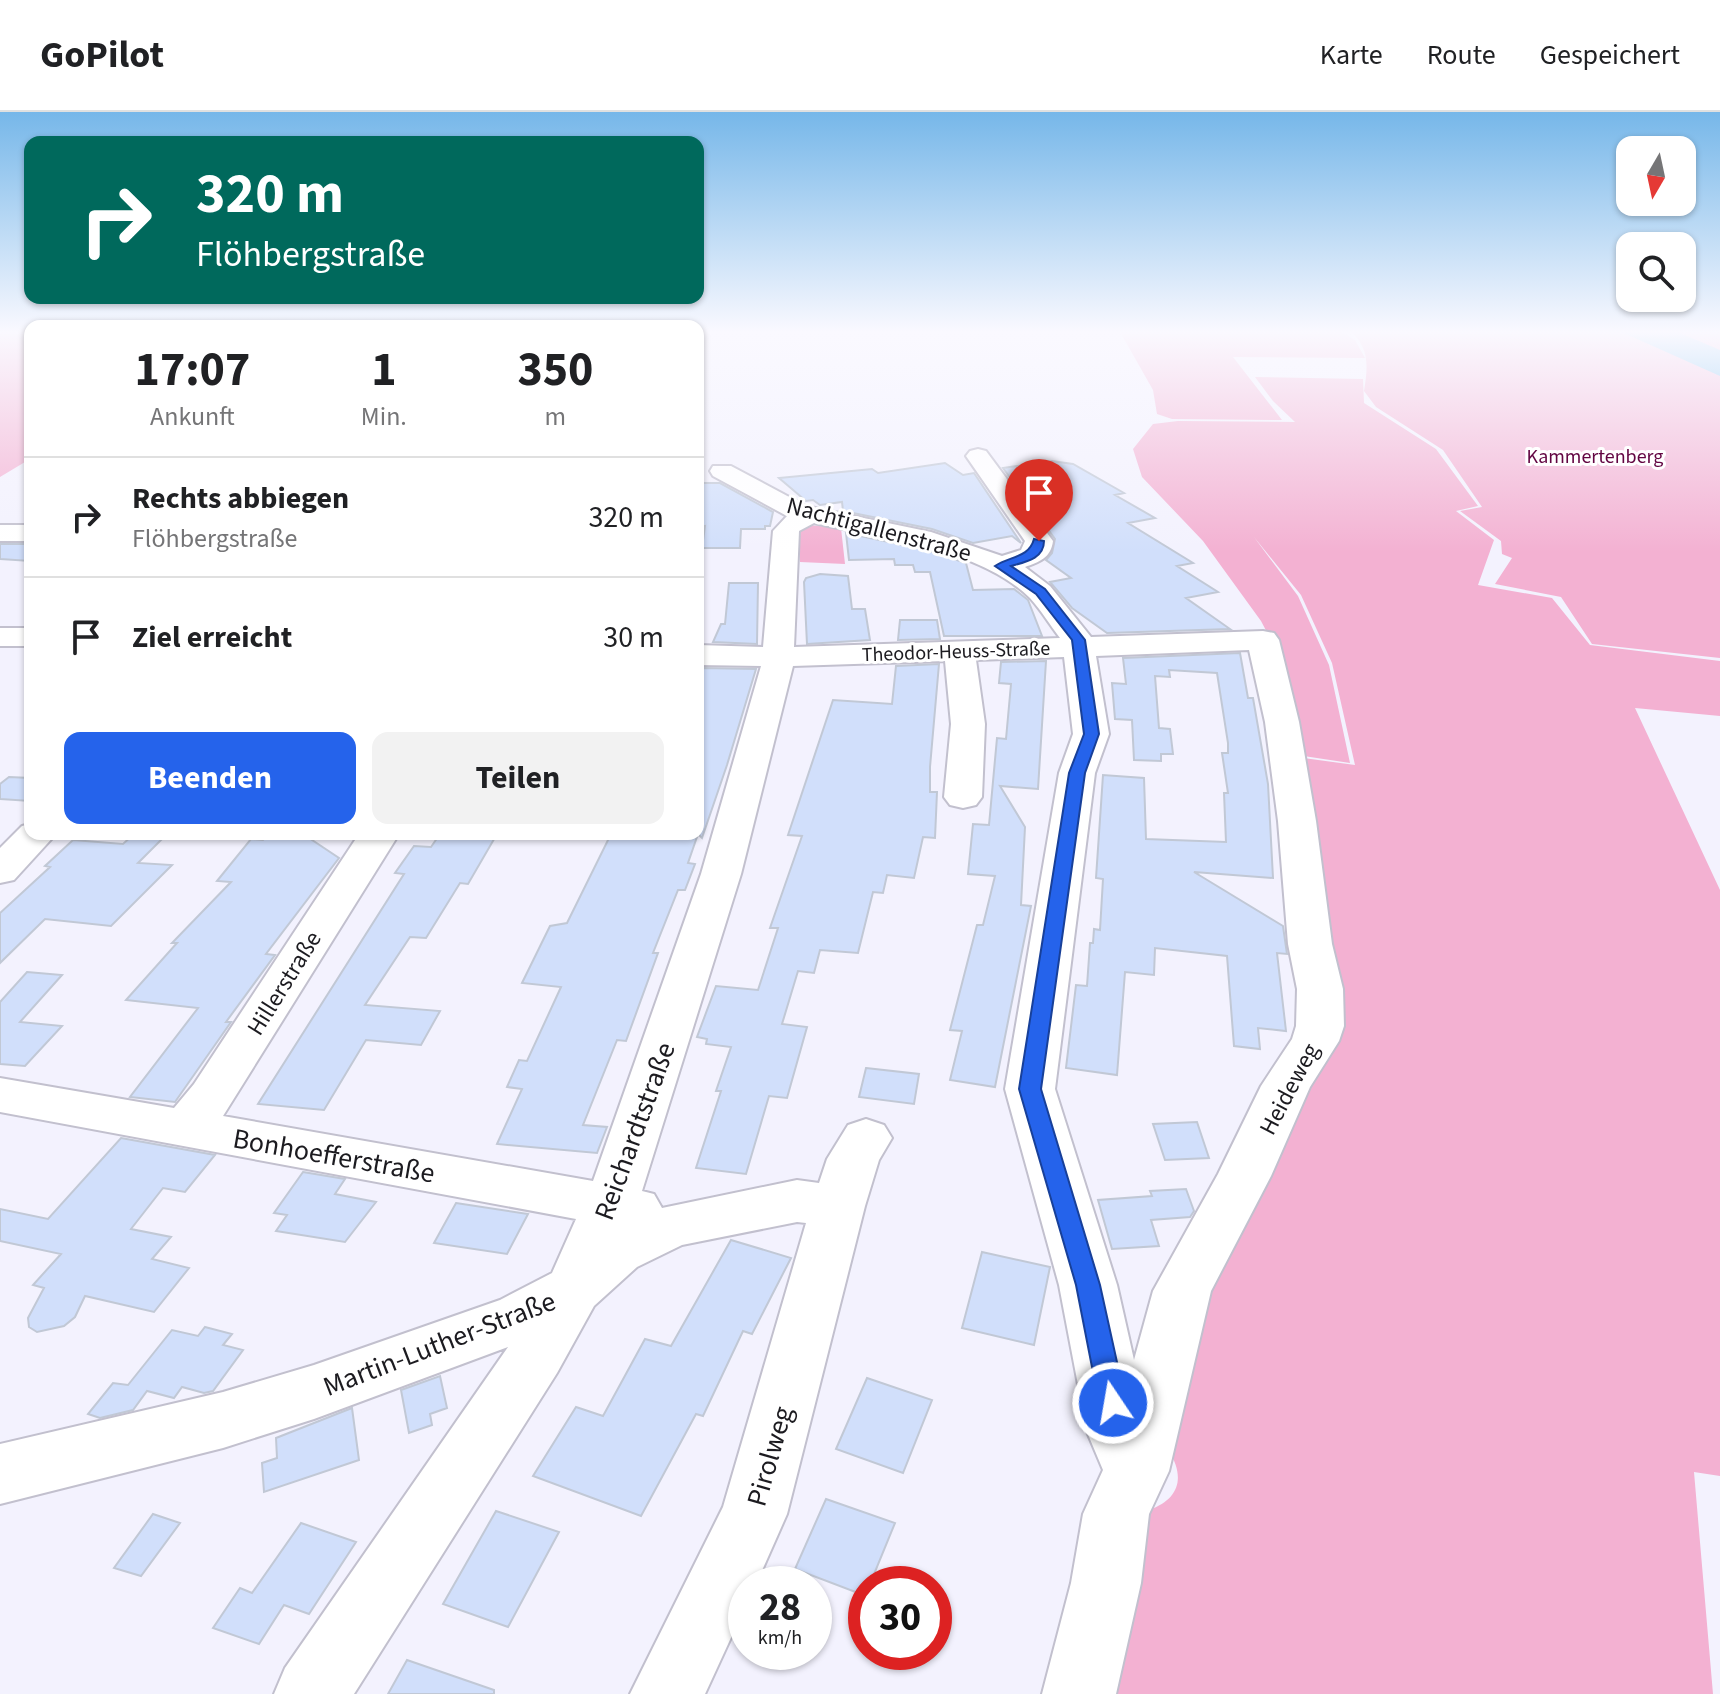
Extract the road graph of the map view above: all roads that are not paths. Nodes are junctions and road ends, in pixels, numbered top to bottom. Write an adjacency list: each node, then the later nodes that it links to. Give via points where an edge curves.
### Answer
1 (978, 456): 6 (street, via 1039,541 1031,556)
2 (722, 471): 3 (street, Nachtigallenstraße)
3 (810, 515): 6 (street, Nachtigallenstraße, via 934,541); 13 (street, Reichardtstraße, via 786,531)
4 (0, 533): 5 (street)
5 (24, 533)
6 (1001, 566): 10 (street, Nachtigallenstraße, via 1047,599)
7 (0, 637): 8 (street)
8 (24, 637)
9 (1263, 640): 10 (street, Theodor-Heuss-Straße); 24 (street, Heideweg, via 1297,821 1320,989 1320,1026 1182,1291)
10 (1079, 646): 11 (street, Theodor-Heuss-Straße); 24 (street, Nachtigallenstraße, via 1091,734 1077,773 1030,1089 1088,1285 1119,1432)
11 (958, 651): 13 (street, Theodor-Heuss-Straße); 14 (street, via 969,741)
12 (704, 655): 13 (street, Theodor-Heuss-Straße)
13 (779, 657): 22 (street, Reichardtstraße, via 721,874 625,1168)
14 (963, 797)
15 (30, 840): 17 (street)
16 (375, 840): 19 (street, Hillerstraße, via 212,1096)
17 (0, 871)
18 (0, 1095): 19 (street, Bonhoefferstraße)
19 (185, 1129): 22 (street, Bonhoefferstraße)
20 (866, 1138): 21 (street, via 856,1150)
21 (838, 1206): 22 (street, Martin-Luther-Straße, via 797,1201); 27 (street, Pirolweg, via 754,1514)
22 (634, 1217): 23 (street, Martin-Luther-Straße, via 605,1259)
23 (574, 1289): 25 (street, Martin-Luther-Straße, via 521,1317 314,1392 223,1420); 26 (street, via 536,1355)
24 (1136, 1471): 28 (street, via 1116,1514 1106,1583)
25 (0, 1474)
26 (311, 1694)
27 (667, 1694)
28 (1079, 1694)

